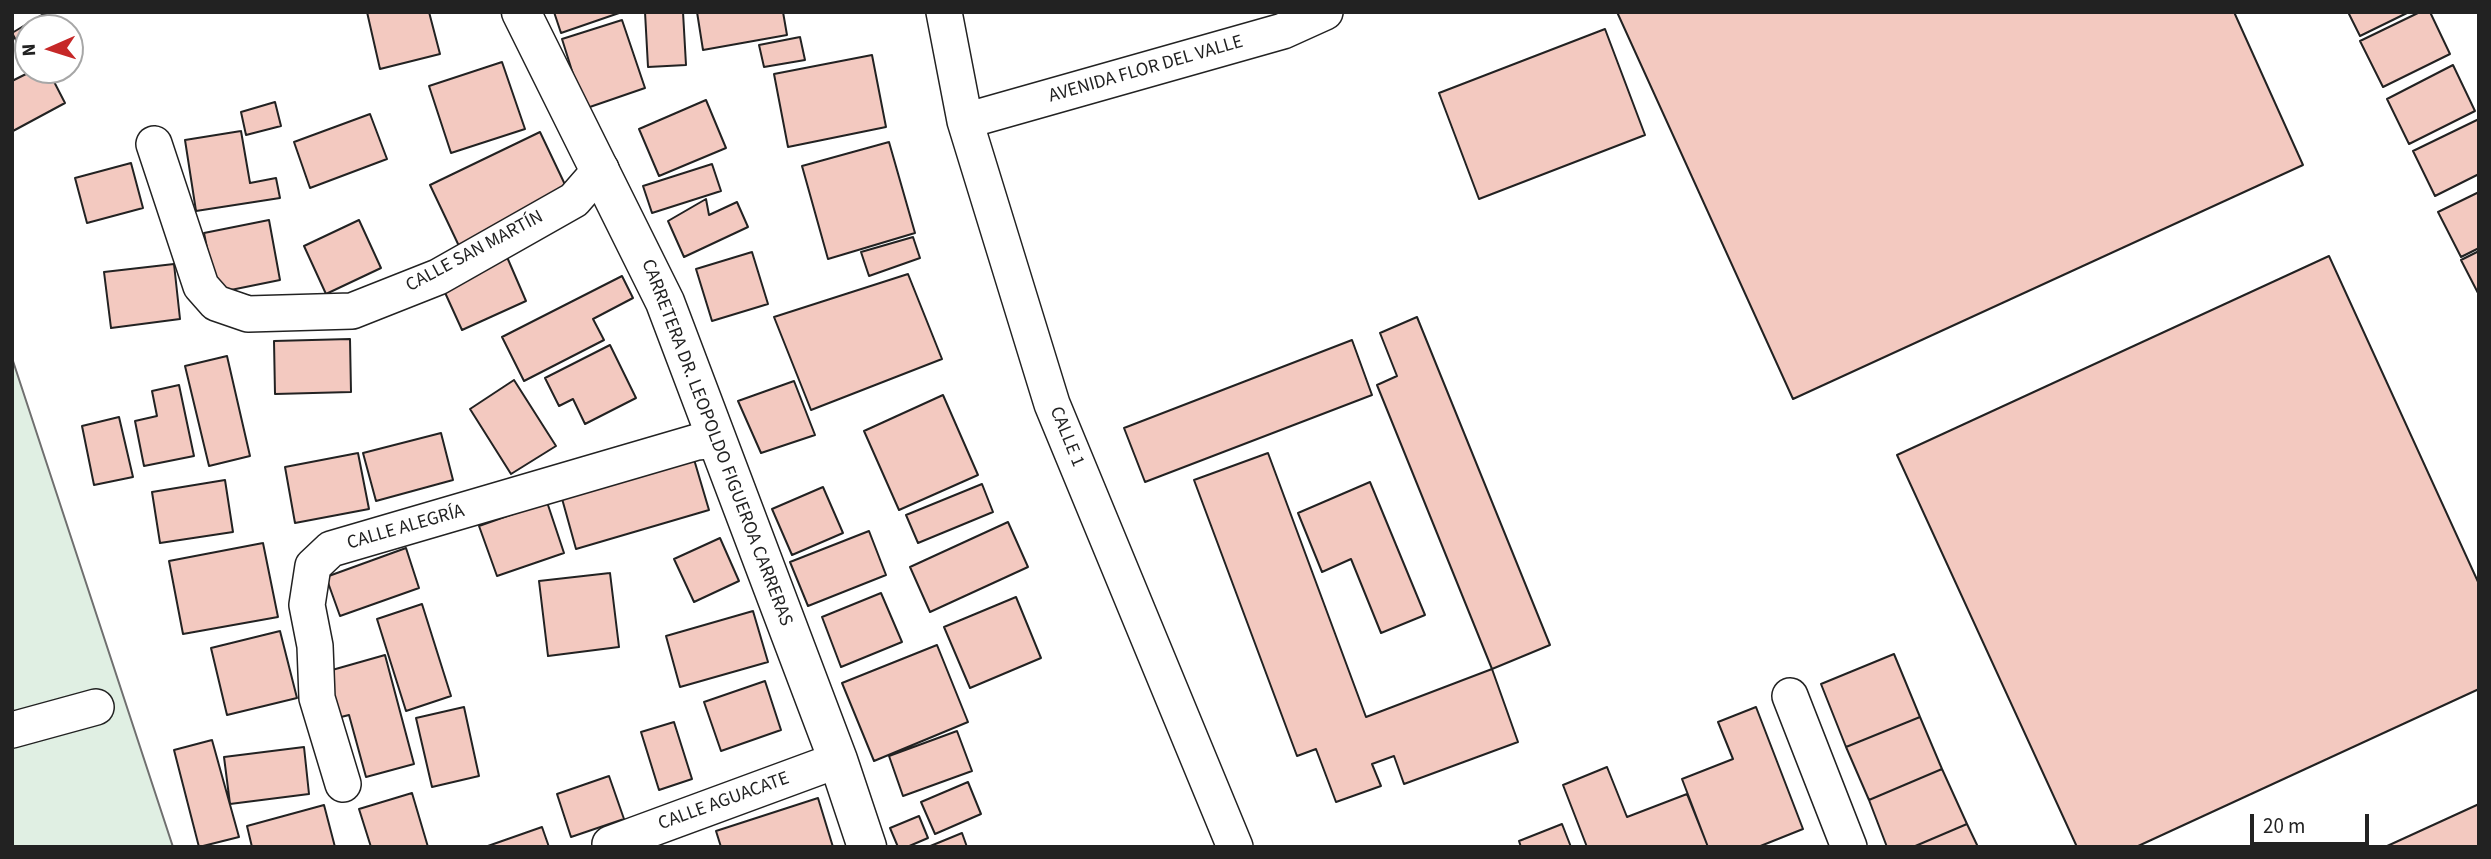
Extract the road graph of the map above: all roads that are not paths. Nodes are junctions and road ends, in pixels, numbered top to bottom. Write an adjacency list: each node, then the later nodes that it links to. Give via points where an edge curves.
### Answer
1 (521, 12): 6 (street, CARRETERA DR. LEOPOLDO FIGUEROA CARRERAS)
2 (944, 12): 4 (street, CALLE 1)
3 (1325, 12): 4 (street, AVENIDA FLOR DEL VALLE, via 1283,31)
4 (965, 121): 15 (street, CALLE 1, via 1052,404)
5 (154, 144): 6 (street, CALLE SAN MARTÍN, via 201,286 216,303 248,314 352,311 438,276 574,200)
6 (601, 169): 7 (street, CARRETERA DR. LEOPOLDO FIGUEROA CARRERAS, via 665,302)
7 (718, 440): 11 (street, CARRETERA DR. LEOPOLDO FIGUEROA CARRERAS); 12 (street, CALLE ALEGRÍA, via 697,442 331,550 313,566 307,605 315,646 317,698)
8 (1790, 696): 16 (street)
9 (96, 707): 10 (street)
10 (12, 730)
11 (838, 760): 13 (street, CALLE AGUACATE); 14 (street, CARRETERA DR. LEOPOLDO FIGUEROA CARRERAS)
12 (343, 784)
13 (610, 844)
14 (867, 847)
15 (1235, 847)
16 (1848, 847)

